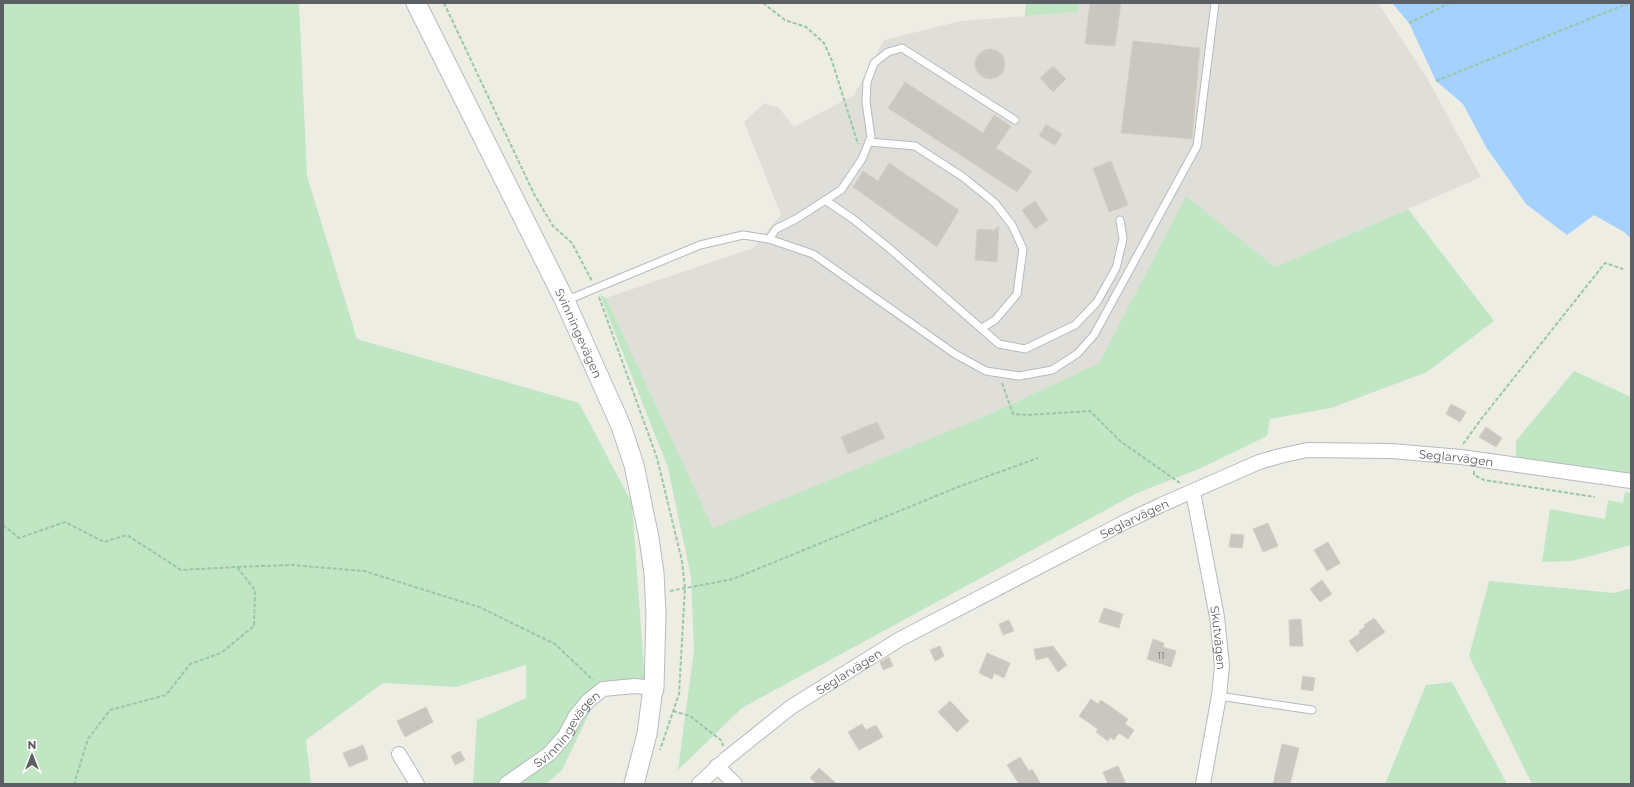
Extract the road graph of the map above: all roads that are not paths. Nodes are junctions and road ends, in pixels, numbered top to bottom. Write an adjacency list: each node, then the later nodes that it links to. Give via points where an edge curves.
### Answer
1 (416, 3): 8 (main road, Svinningevägen)
2 (1215, 3): 7 (lane, via 1197,146 1094,335 1077,354 1052,370 1019,376 986,371 955,354 813,254)
3 (1015, 120): 4 (lane, via 902,48 888,52 874,63 867,82 866,102 871,137)
4 (869, 142): 5 (lane, via 862,159 841,190); 9 (lane, via 916,146 963,177 995,203 1012,225 1023,249 1017,294 995,320)
5 (825, 200): 7 (lane, via 796,219 776,228); 9 (lane, via 853,218 890,248)
6 (1120, 220): 9 (lane, via 1123,239 1116,268 1097,302 1075,325 1025,349 999,344)
7 (769, 239): 8 (lane, via 743,234 700,245)
8 (565, 301): 12 (main road, Svinningevägen, via 621,426 634,465 649,538 655,594)
9 (982, 328)
10 (1631, 480): 11 (street, Seglarvägen, via 1467,457 1391,451 1307,450 1259,462)
11 (1193, 492): 13 (street, Skutvägen, via 1217,617 1222,666); 16 (street, Seglarvägen, via 1127,521 900,639 791,707)
12 (654, 688): 18 (street, Svinningevägen, via 635,686 603,689 588,701 575,717 566,736 549,754); 19 (main road, Svinningevägen, via 647,734)
13 (1219, 696): 14 (lane); 22 (street, Skutvägen)
14 (1312, 710)
15 (399, 754): 17 (street)
16 (722, 762): 20 (street, Seglarvägen); 21 (street)
17 (417, 784)
18 (506, 784)
19 (634, 784)
20 (699, 784)
21 (735, 784)
22 (1204, 784)

